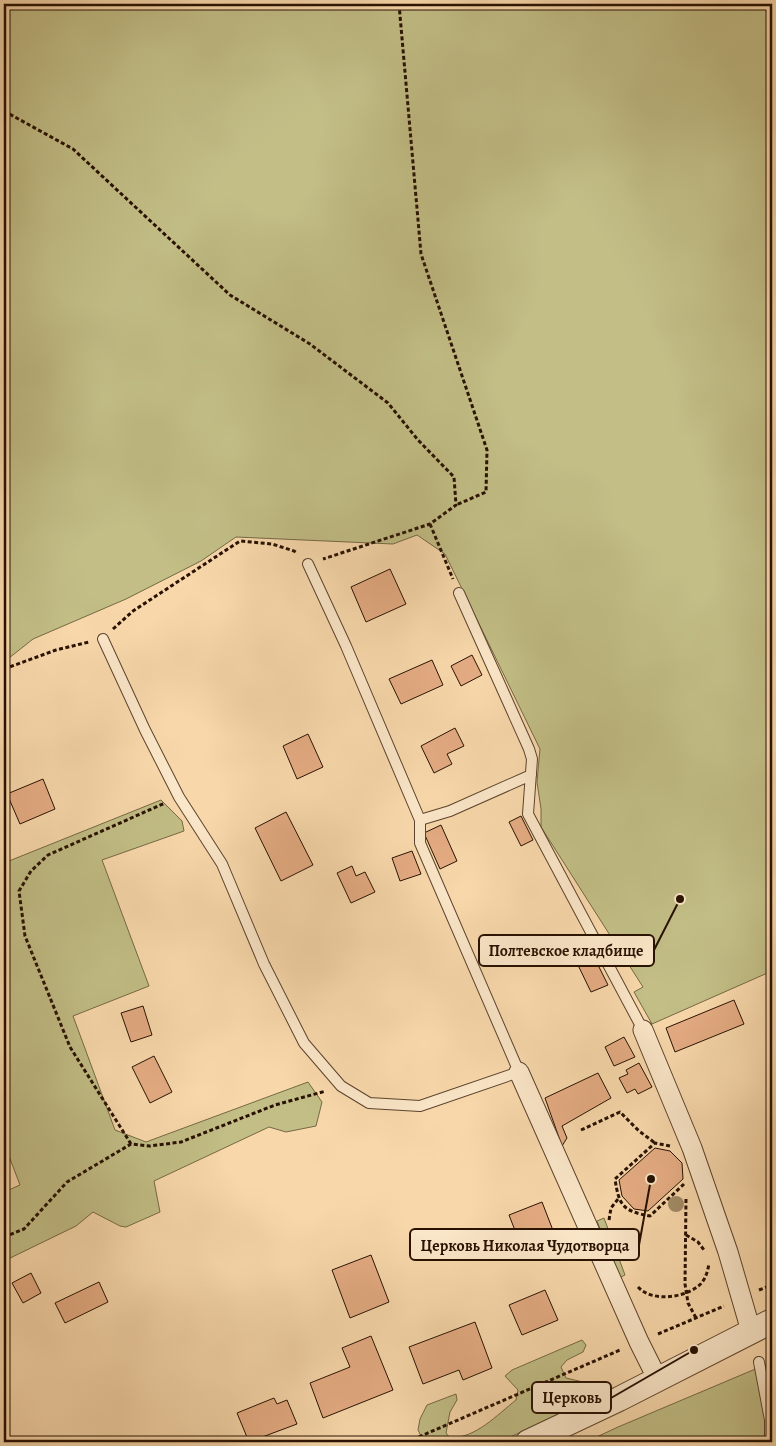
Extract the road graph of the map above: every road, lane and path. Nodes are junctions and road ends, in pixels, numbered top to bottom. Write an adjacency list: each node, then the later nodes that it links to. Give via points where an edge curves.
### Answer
1 (399, 4): 3 (path, via 421,254 487,450 486,492)
2 (4, 111): 3 (path, via 73,149 230,295 310,344 388,403 454,477)
3 (456, 505): 4 (path)
4 (430, 524): 5 (path); 6 (path)
5 (308, 564): 7 (path, via 294,551 272,544 240,541 133,611); 11 (lane)
6 (459, 593): 9 (lane, via 530,749)
7 (103, 639): 8 (path, via 56,650); 10 (lane)
8 (4, 669)
9 (531, 775): 11 (lane, via 450,811); 12 (lane, via 528,814)
10 (179, 797): 14 (lane, via 222,864 264,964 304,1043); 17 (path, via 48,855 31,871 19,891 25,936 70,1047)
11 (420, 820): 13 (lane, via 420,843)
12 (642, 1030): 28 (street, via 692,1148)
13 (520, 1072): 14 (lane, via 420,1106 369,1103); 32 (street)
14 (341, 1086): 17 (path, via 275,1105 181,1142 150,1146)
15 (581, 1130): 16 (path, via 620,1112)
16 (655, 1143): 18 (path, via 673,1146); 19 (path, via 615,1179)
17 (131, 1144): 22 (path, via 67,1182 24,1229)
18 (676, 1150)
19 (618, 1199): 20 (path, via 608,1220); 21 (path, via 631,1213 650,1216 687,1182)
20 (611, 1228)
21 (686, 1235): 23 (path, via 698,1242); 27 (path)
22 (4, 1237)
23 (706, 1253)
24 (708, 1259): 27 (path, via 705,1278 698,1287)
25 (635, 1283): 27 (path, via 653,1296 668,1297)
26 (772, 1285): 28 (path)
27 (686, 1292): 29 (path)
28 (742, 1297): 29 (path); 31 (street)
29 (696, 1318): 32 (path)
30 (772, 1321): 31 (street)
31 (751, 1331): 34 (street)
32 (639, 1342): 34 (street); 35 (path)
33 (758, 1362): 37 (lane, via 770,1420)
34 (658, 1380): 36 (street)
35 (407, 1442)
36 (528, 1442)
37 (770, 1442)

